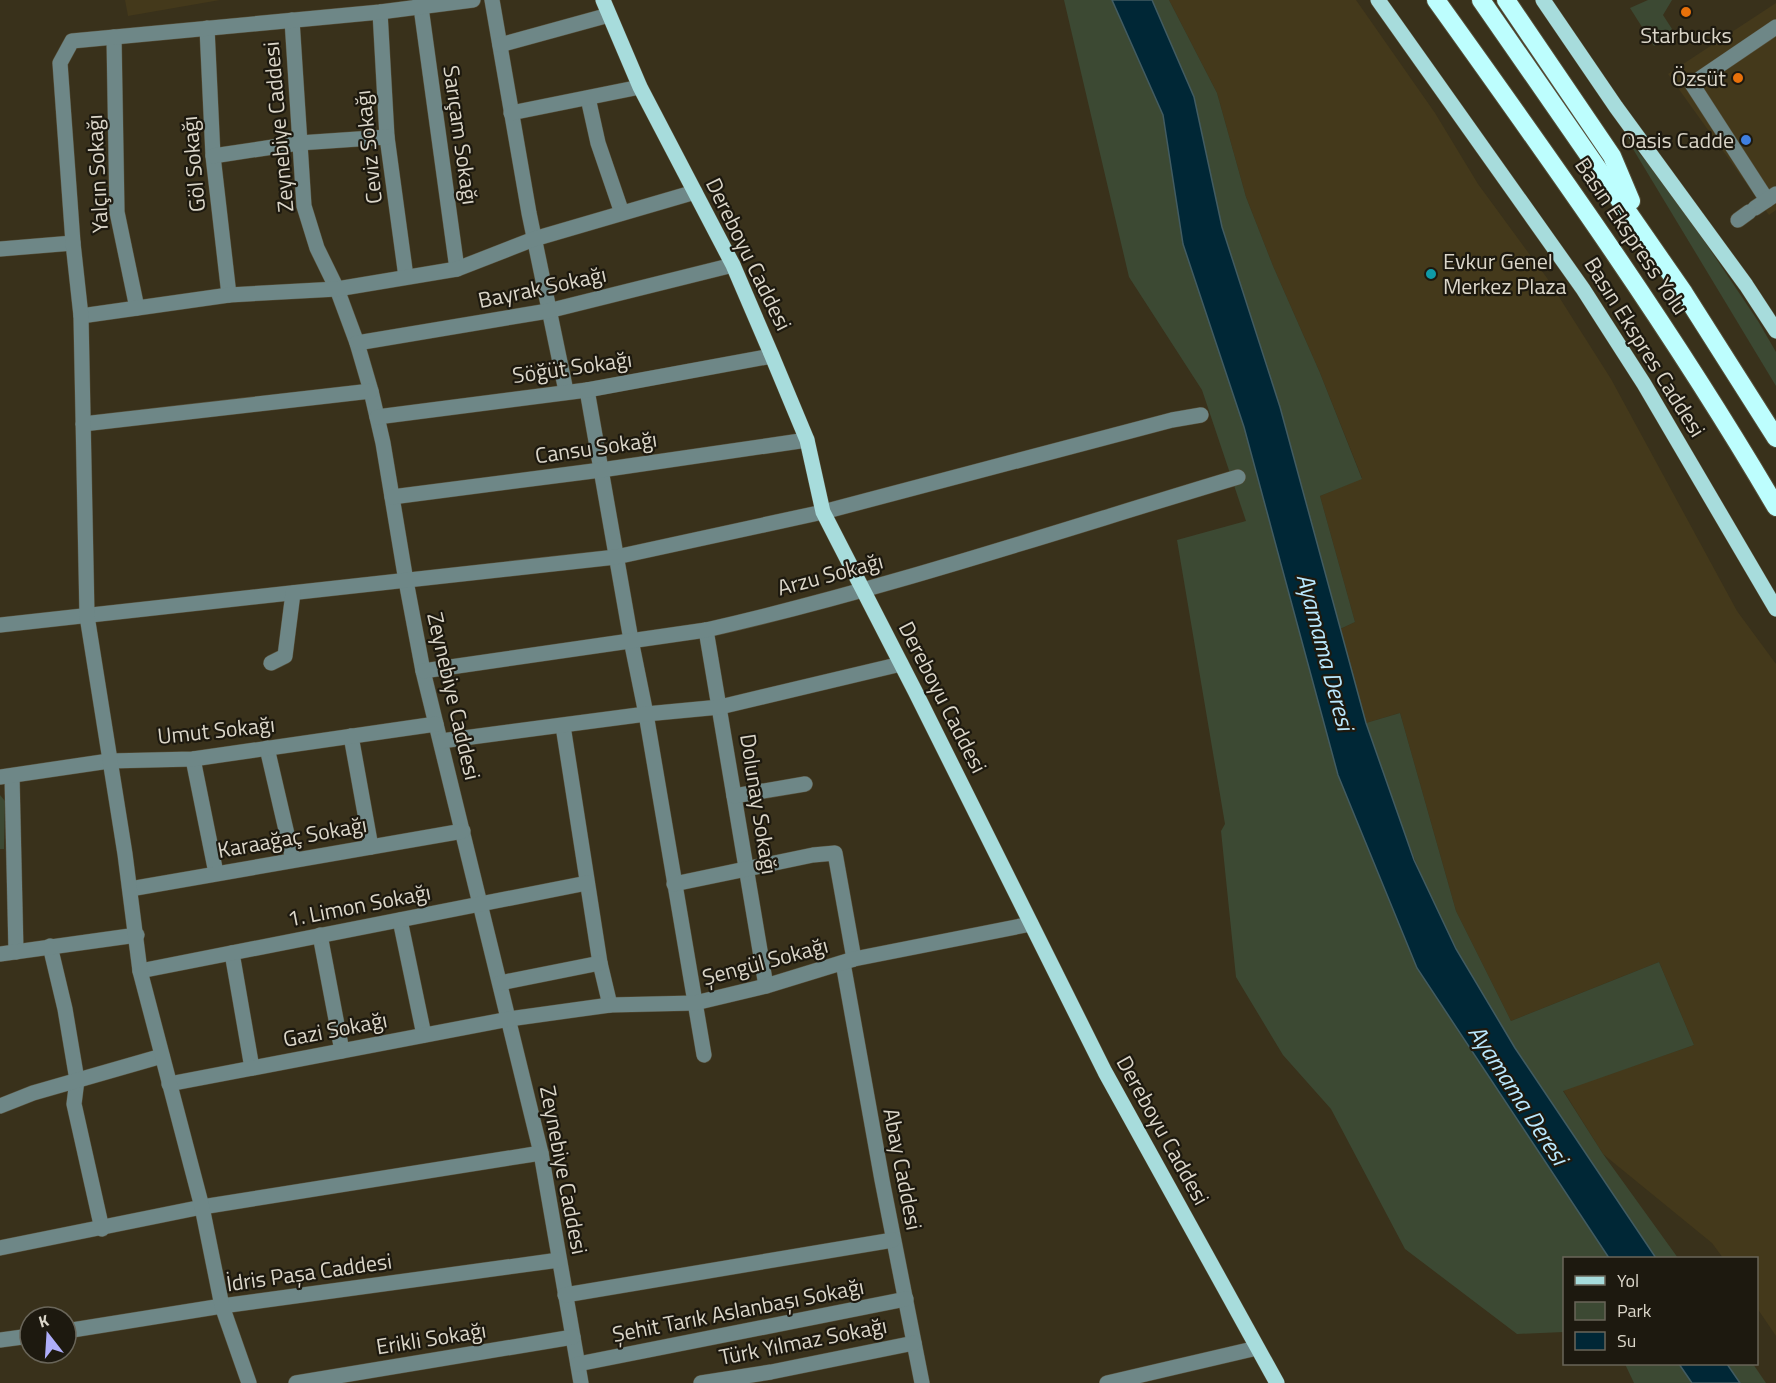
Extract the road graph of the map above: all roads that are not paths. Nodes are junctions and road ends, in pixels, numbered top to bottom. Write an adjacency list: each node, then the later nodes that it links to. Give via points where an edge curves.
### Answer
1 (473, 0): 8 (street)
2 (492, 0): 15 (street)
3 (1378, 0): 57 (main road, Basın Ekspres Caddesi, via 1583,289 1644,384)
4 (1436, 0): 51 (highway, Basın Ekspress Yolu, via 1618,256)
5 (1481, 0): 25 (highway, Basın Ekspress Yolu)
6 (1506, 0): 25 (highway, via 1612,156)
7 (1543, 0): 37 (main road)
8 (420, 4): 10 (street); 30 (street, Sarıçam Sokağı)
9 (603, 5): 15 (street); 16 (main road, Dereboyu Caddesi)
10 (380, 12): 11 (street); 19 (street, Ceviz Sokağı)
11 (292, 21): 13 (street); 20 (street, Zeynebiye Caddesi)
12 (1776, 27): 23 (street, via 1692,84)
13 (207, 28): 14 (street); 21 (street, Göl Sokağı)
14 (114, 37): 27 (street, via 72,40 60,63); 34 (street, Yalçın Sokağı, via 117,212)
15 (500, 45): 18 (street)
16 (640, 87): 17 (street); 22 (main road, Dereboyu Caddesi)
17 (588, 98): 18 (street); 24 (street, via 598,143)
18 (511, 113): 26 (street)
19 (387, 137): 20 (street); 31 (street, Ceviz Sokağı)
20 (299, 143): 21 (street); 32 (street, Zeynebiye Caddesi, via 304,206 317,248)
21 (213, 156): 33 (street, Göl Sokağı)
22 (695, 192): 24 (street); 29 (main road, Dereboyu Caddesi)
23 (1757, 207)
24 (622, 213): 26 (street)
25 (1644, 233): 46 (highway, Basın Ekspress Yolu)
26 (534, 239): 30 (street); 35 (street)
27 (73, 243): 28 (street); 36 (street)
28 (0, 249)
29 (733, 265): 35 (street, Bayrak Sokağı); 39 (main road, Dereboyu Caddesi)
30 (457, 269): 31 (street)
31 (405, 277): 32 (street)
32 (337, 289): 33 (street); 38 (street, Zeynebiye Caddesi)
33 (229, 295): 34 (street)
34 (137, 308): 36 (street)
35 (549, 311): 38 (street, Bayrak Sokağı); 42 (street)
36 (81, 316): 45 (street)
37 (1776, 331)
38 (357, 343): 41 (street, Zeynebiye Caddesi)
39 (772, 356): 40 (street, Söğüt Sokağı); 47 (main road, Dereboyu Caddesi)
40 (587, 390): 42 (street, Söğüt Sokağı); 48 (street)
41 (372, 391): 44 (street, Zeynebiye Caddesi); 45 (street)
42 (566, 391): 44 (street, Söğüt Sokağı)
43 (1201, 415): 52 (street)
44 (377, 417): 50 (street, Zeynebiye Caddesi)
45 (83, 424): 58 (street)
46 (1776, 438)
47 (807, 440): 48 (street, Cansu Sokağı); 52 (main road, Dereboyu Caddesi)
48 (601, 470): 50 (street, Cansu Sokağı); 53 (street)
49 (1238, 477): 55 (street, Arzu Sokağı)
50 (392, 497): 54 (street, Zeynebiye Caddesi)
51 (1776, 507)
52 (823, 512): 53 (street); 55 (main road, Dereboyu Caddesi)
53 (616, 557): 54 (street); 61 (street)
54 (406, 581): 56 (street); 64 (street, Zeynebiye Caddesi)
55 (863, 590): 60 (street, Arzu Sokağı); 63 (main road, Dereboyu Caddesi)
56 (293, 593): 58 (street); 62 (street, via 285,656)
57 (1776, 609)
58 (87, 616): 59 (street); 73 (street)
59 (0, 625)
60 (706, 630): 61 (street, Arzu Sokağı); 65 (street, Dolunay Sokağı)
61 (631, 640): 64 (street, Arzu Sokağı); 66 (street)
62 (271, 663)
63 (901, 664): 65 (street); 87 (main road, Dereboyu Caddesi)
64 (423, 671): 67 (street, Zeynebiye Caddesi)
65 (720, 707): 66 (street); 76 (street, Dolunay Sokağı)
66 (646, 714): 68 (street); 83 (street)
67 (436, 724): 69 (street, Umut Sokağı); 70 (street, Zeynebiye Caddesi)
68 (562, 726): 70 (street); 82 (street)
69 (351, 736): 71 (street, Umut Sokağı); 78 (street)
70 (441, 741): 77 (street, Zeynebiye Caddesi)
71 (267, 748): 72 (street, Umut Sokağı); 79 (street)
72 (193, 759): 73 (street, Umut Sokağı); 81 (street)
73 (109, 761): 74 (street, Umut Sokağı); 84 (street)
74 (6, 776): 91 (street)
75 (806, 784): 76 (street)
76 (734, 796): 80 (street, Dolunay Sokağı)
77 (463, 831): 78 (street, Karaağaç Sokağı); 85 (street, Zeynebiye Caddesi)
78 (371, 847): 79 (street, Karaağaç Sokağı)
79 (293, 860): 81 (street, Karaağaç Sokağı)
80 (746, 869): 83 (street); 94 (street, Abay Caddesi, via 835,853); 98 (street, Dolunay Sokağı)
81 (216, 873): 84 (street, Karaağaç Sokağı)
82 (587, 884): 85 (street, 1. Limon Sokağı); 95 (street)
83 (674, 884): 99 (street)
84 (130, 889): 88 (street)
85 (481, 904): 86 (street, 1. Limon Sokağı); 97 (street, Zeynebiye Caddesi)
86 (400, 920): 89 (street, 1. Limon Sokağı); 102 (street)
87 (1031, 924): 94 (street, Şengül Sokağı); 124 (main road, Dereboyu Caddesi, via 1105,1072)
88 (137, 935): 90 (street); 96 (street)
89 (320, 935): 92 (street, 1. Limon Sokağı); 103 (street)
90 (50, 946): 91 (street); 107 (street)
91 (16, 952): 93 (street)
92 (232, 953): 96 (street, 1. Limon Sokağı); 106 (street)
93 (0, 954)
94 (848, 961): 98 (street, Şengül Sokağı); 113 (street, Abay Caddesi)
95 (600, 963): 97 (street); 100 (street)
96 (140, 971): 105 (street)
97 (500, 983): 101 (street, Zeynebiye Caddesi)
98 (766, 986): 99 (street, Şengül Sokağı)
99 (695, 1003): 100 (street, Şengül Sokağı); 104 (street)
100 (610, 1005): 101 (street, Şengül Sokağı)
101 (509, 1019): 102 (street, Gazi Sokağı); 110 (street, Zeynebiye Caddesi)
102 (424, 1035): 103 (street, Gazi Sokağı)
103 (342, 1051): 106 (street, Gazi Sokağı)
104 (704, 1055)
105 (162, 1056): 107 (street); 108 (street)
106 (252, 1068): 108 (street, Gazi Sokağı)
107 (77, 1080): 109 (street); 112 (street, via 74,1104)
108 (169, 1084): 111 (street)
109 (0, 1106)
110 (541, 1154): 111 (street); 115 (street, Zeynebiye Caddesi)
111 (202, 1207): 112 (street); 118 (street)
112 (102, 1228): 114 (street)
113 (893, 1240): 116 (street); 117 (street, Abay Caddesi)
114 (0, 1248)
115 (558, 1260): 116 (street, Zeynebiye Caddesi); 118 (street, İdris Paşa Caddesi)
116 (565, 1295): 120 (street, Zeynebiye Caddesi)
117 (906, 1299): 123 (street, Abay Caddesi); 125 (street, Şehit Tarık Aslanbaşı Sokağı)
118 (222, 1306): 119 (street, İdris Paşa Caddesi); 126 (street)
119 (78, 1329)
120 (573, 1337): 125 (street, Zeynebiye Caddesi); 127 (street, Erikli Sokağı)
121 (18, 1338): 122 (street)
122 (0, 1340)
123 (914, 1343): 129 (street, Türk Yılmaz Sokağı); 130 (street, Abay Caddesi)
124 (1257, 1348): 131 (street); 132 (main road, Dereboyu Caddesi)
125 (578, 1364): 128 (street, Zeynebiye Caddesi)
126 (249, 1383)
127 (296, 1383)
128 (581, 1383)
129 (700, 1383)
130 (922, 1383)
131 (1107, 1383)
132 (1277, 1383)

